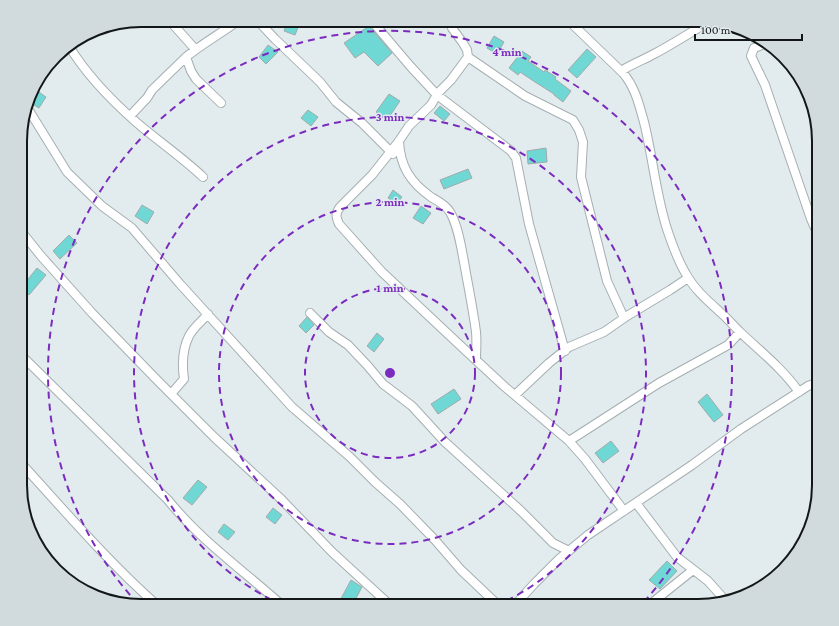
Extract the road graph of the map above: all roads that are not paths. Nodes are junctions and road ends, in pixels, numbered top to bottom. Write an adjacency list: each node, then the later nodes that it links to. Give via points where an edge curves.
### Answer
1 (175, 27): 9 (street)
2 (230, 27): 9 (street)
3 (264, 27): 19 (street, via 320,82 336,102)
4 (377, 27): 14 (street)
5 (452, 27): 12 (street, via 467,50)
6 (575, 27): 13 (street)
7 (700, 27): 13 (street)
8 (760, 46): 22 (street, via 754,48 751,56 765,85)
9 (195, 49): 11 (street)
10 (72, 50): 17 (street, via 98,84)
11 (186, 57): 15 (street, via 196,79); 17 (street)
12 (468, 57): 14 (street, via 452,80); 27 (street, via 525,96 573,120 580,130 583,142 581,177 607,281)
13 (621, 71): 24 (street, via 638,98 667,230)
14 (437, 94): 18 (street, via 431,105 409,126); 29 (street, via 511,151 516,158 529,224)
15 (221, 103)
16 (31, 113): 26 (street, via 67,172 102,206 132,228)
17 (130, 116): 21 (street)
18 (399, 141): 19 (street); 20 (street)
19 (390, 151): 20 (street); 30 (street, via 372,175 340,207 336,217 339,224 382,272)
20 (402, 160): 30 (street, via 416,185 444,206 454,220 472,304)
21 (203, 177)
22 (812, 221)
23 (27, 238): 34 (street, via 92,313)
24 (688, 278): 27 (street); 28 (street)
25 (310, 313): 40 (street, via 329,332 348,345 383,384 412,406 445,442 553,543)
26 (208, 314): 34 (street, via 189,335 183,363 184,379); 46 (street, via 292,407 400,504)
27 (624, 318): 29 (street, via 604,332)
28 (740, 332): 33 (street, via 767,355); 36 (street, via 728,345 659,383)
29 (565, 351): 35 (street)
30 (476, 360): 35 (street)
31 (27, 361): 44 (street, via 205,540)
32 (812, 386): 33 (street)
33 (799, 392): 38 (street, via 741,429)
34 (171, 394): 45 (street)
35 (515, 395): 36 (street)
36 (569, 441): 39 (street)
37 (27, 470): 43 (street)
38 (636, 503): 39 (street); 41 (street, via 677,557)
39 (624, 511): 40 (street)
40 (569, 551): 47 (street)
41 (693, 570): 42 (street, via 708,581); 48 (street)
42 (722, 596)
43 (150, 599)
44 (275, 599)
45 (383, 599)
46 (492, 599)
47 (520, 599)
48 (657, 599)

